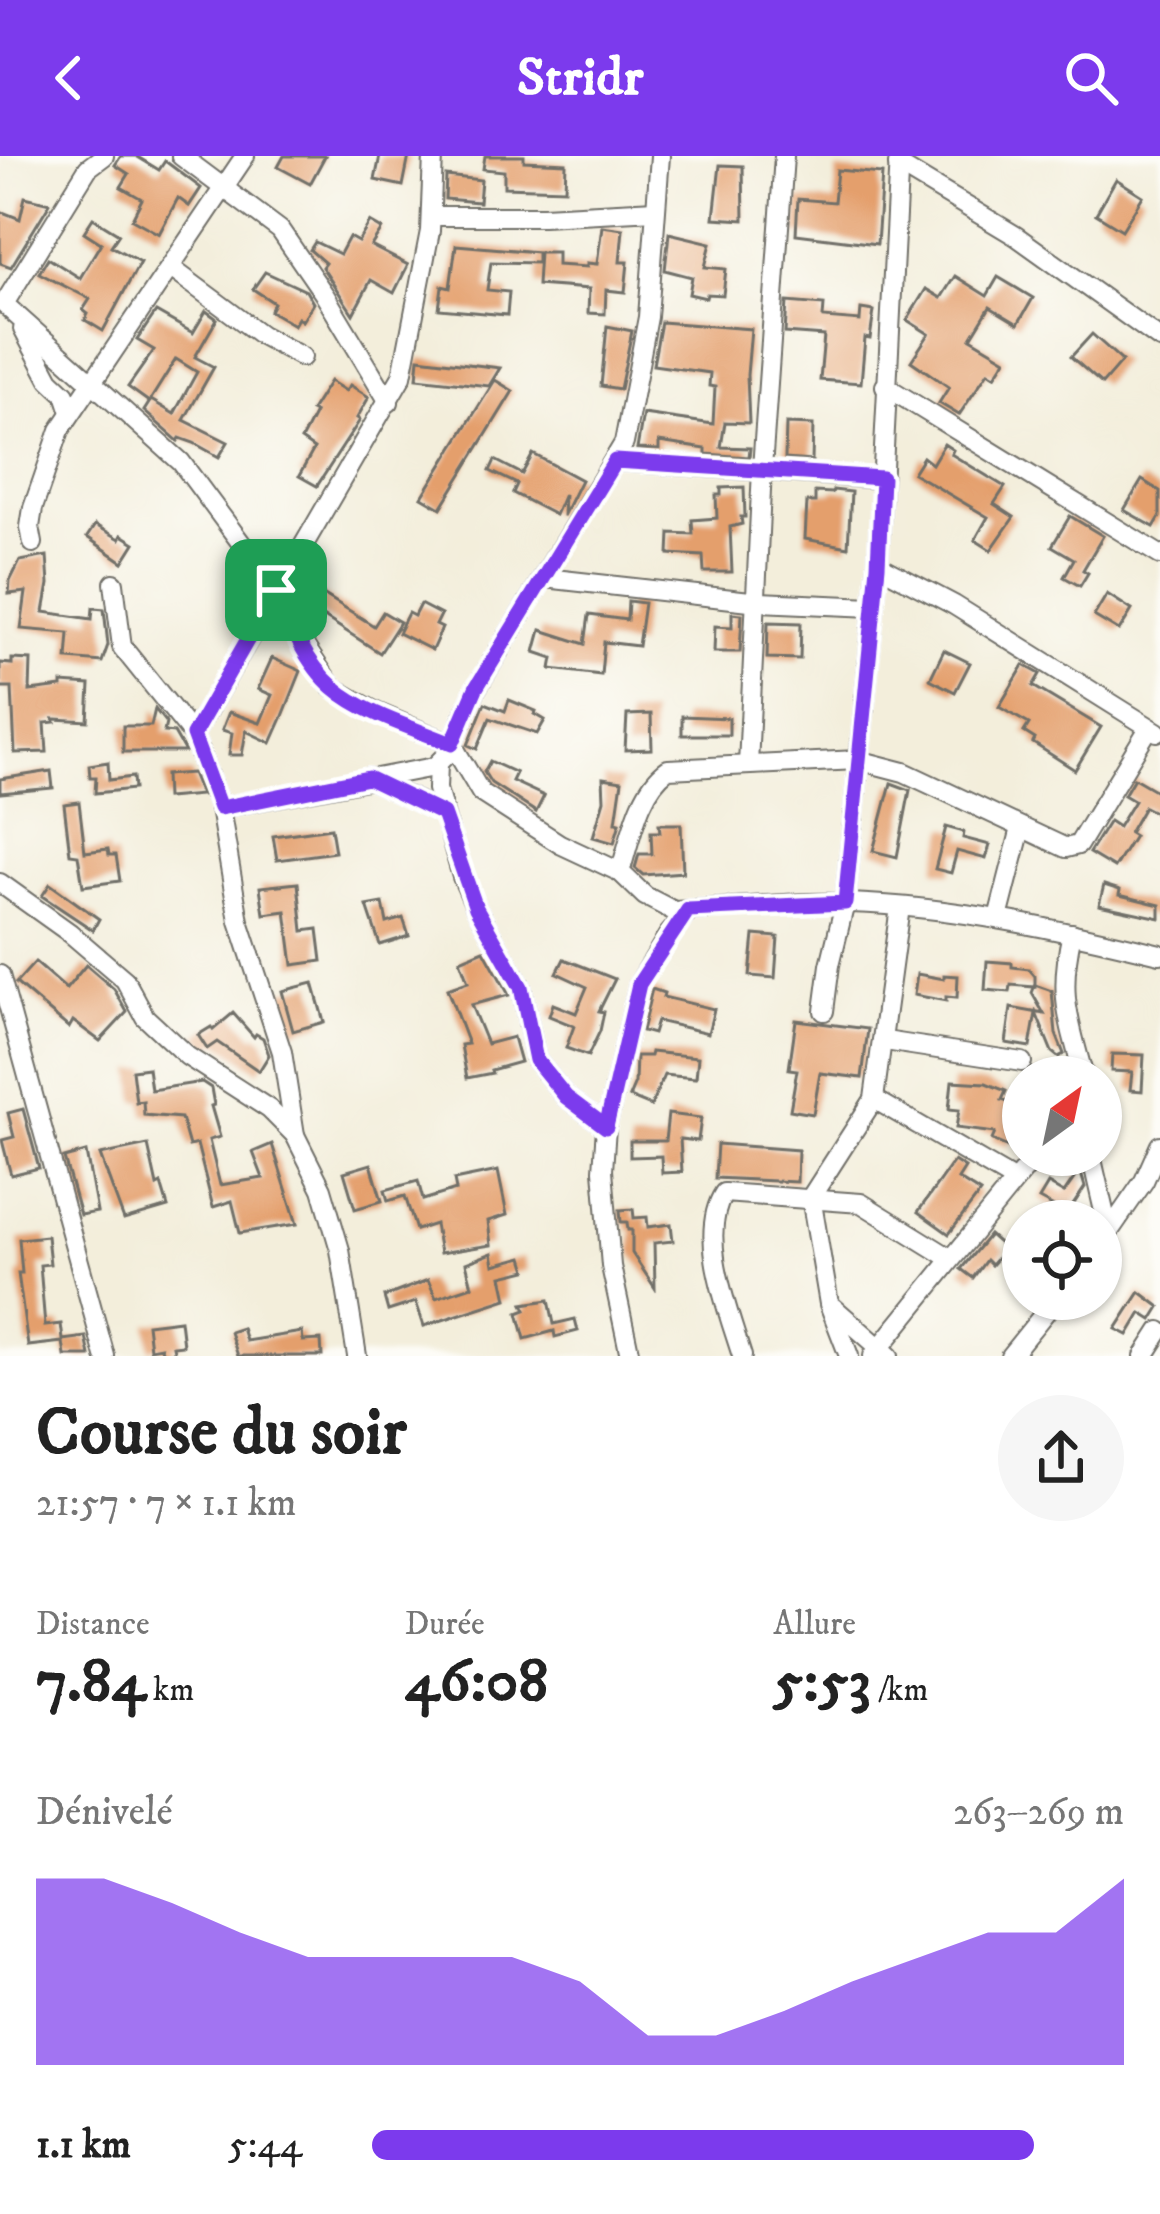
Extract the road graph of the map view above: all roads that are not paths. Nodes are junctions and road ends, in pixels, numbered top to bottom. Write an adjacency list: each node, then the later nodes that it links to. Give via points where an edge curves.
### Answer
1 (181, 156): 8 (street)
2 (245, 156): 8 (street)
3 (433, 156): 10 (street)
4 (660, 156): 9 (street)
5 (784, 156): 22 (street)
6 (92, 159): 12 (street, via 4,304)
7 (899, 161): 13 (street); 18 (street)
8 (224, 189): 11 (street); 15 (street, via 280,230)
9 (655, 209): 10 (street); 21 (street, via 639,379)
10 (431, 216): 16 (street)
11 (171, 268): 14 (street); 17 (street)
12 (15, 315): 17 (street); 20 (street)
13 (1160, 339)
14 (302, 357)
15 (371, 375): 16 (street); 19 (street)
16 (402, 376): 19 (street)
17 (94, 382): 20 (street); 29 (street, via 181,462)
18 (885, 386): 23 (street); 25 (street)
19 (389, 402): 29 (street)
20 (71, 412): 24 (street, via 33,508)
21 (615, 461): 22 (street); 27 (street)
22 (762, 469): 23 (street); 30 (street)
23 (882, 478): 26 (street)
24 (33, 543)
25 (1160, 555)
26 (878, 566): 31 (street); 32 (street, via 954,604)
27 (545, 578): 30 (street); 34 (street, via 476,688)
28 (114, 583): 33 (street, via 122,647)
29 (276, 590): 33 (street); 34 (street, via 332,687)
30 (759, 602): 31 (street); 37 (street)
31 (873, 607): 35 (street)
32 (1155, 731): 41 (street, via 1078,845 1066,848)
33 (193, 735): 39 (street)
34 (452, 744): 36 (street); 42 (street, via 481,793)
35 (858, 760): 37 (street); 41 (street, via 904,772); 44 (street)
36 (438, 764): 38 (street); 40 (street)
37 (748, 765): 42 (street, via 662,773)
38 (368, 778): 39 (street); 40 (street)
39 (220, 808): 57 (street, via 239,921 282,1052)
40 (443, 814): 56 (street, via 476,908 521,987 536,1060)
41 (1021, 828): 47 (street)
42 (620, 872): 46 (street, via 662,908)
43 (0, 883): 57 (street, via 125,980 145,1017 187,1056)
44 (845, 903): 45 (street); 46 (street); 51 (street)
45 (900, 907): 47 (street); 52 (street)
46 (688, 910): 56 (street, via 639,984)
47 (998, 918): 48 (street)
48 (1072, 933): 49 (street); 53 (street, via 1063,982)
49 (1160, 954)
50 (0, 975): 68 (street)
51 (824, 1011)
52 (885, 1040): 54 (street); 55 (street)
53 (1079, 1056)
54 (1002, 1059)
55 (874, 1099): 60 (street); 61 (street)
56 (606, 1127): 70 (street, via 611,1267)
57 (295, 1135): 69 (street, via 340,1250)
58 (1160, 1145): 62 (street)
59 (1020, 1176): 60 (street)
60 (1015, 1181): 63 (street)
61 (811, 1197): 63 (street, via 861,1203); 64 (street); 71 (street, via 724,1193 715,1208 711,1232)
62 (1122, 1213)
63 (950, 1258): 67 (street)
64 (829, 1304): 67 (street); 72 (street)
65 (1039, 1320): 73 (street)
66 (1160, 1331): 74 (street)
67 (881, 1353)
68 (105, 1356)
69 (357, 1356)
70 (630, 1356)
71 (742, 1356)
72 (849, 1356)
73 (1010, 1356)
74 (1144, 1356)

